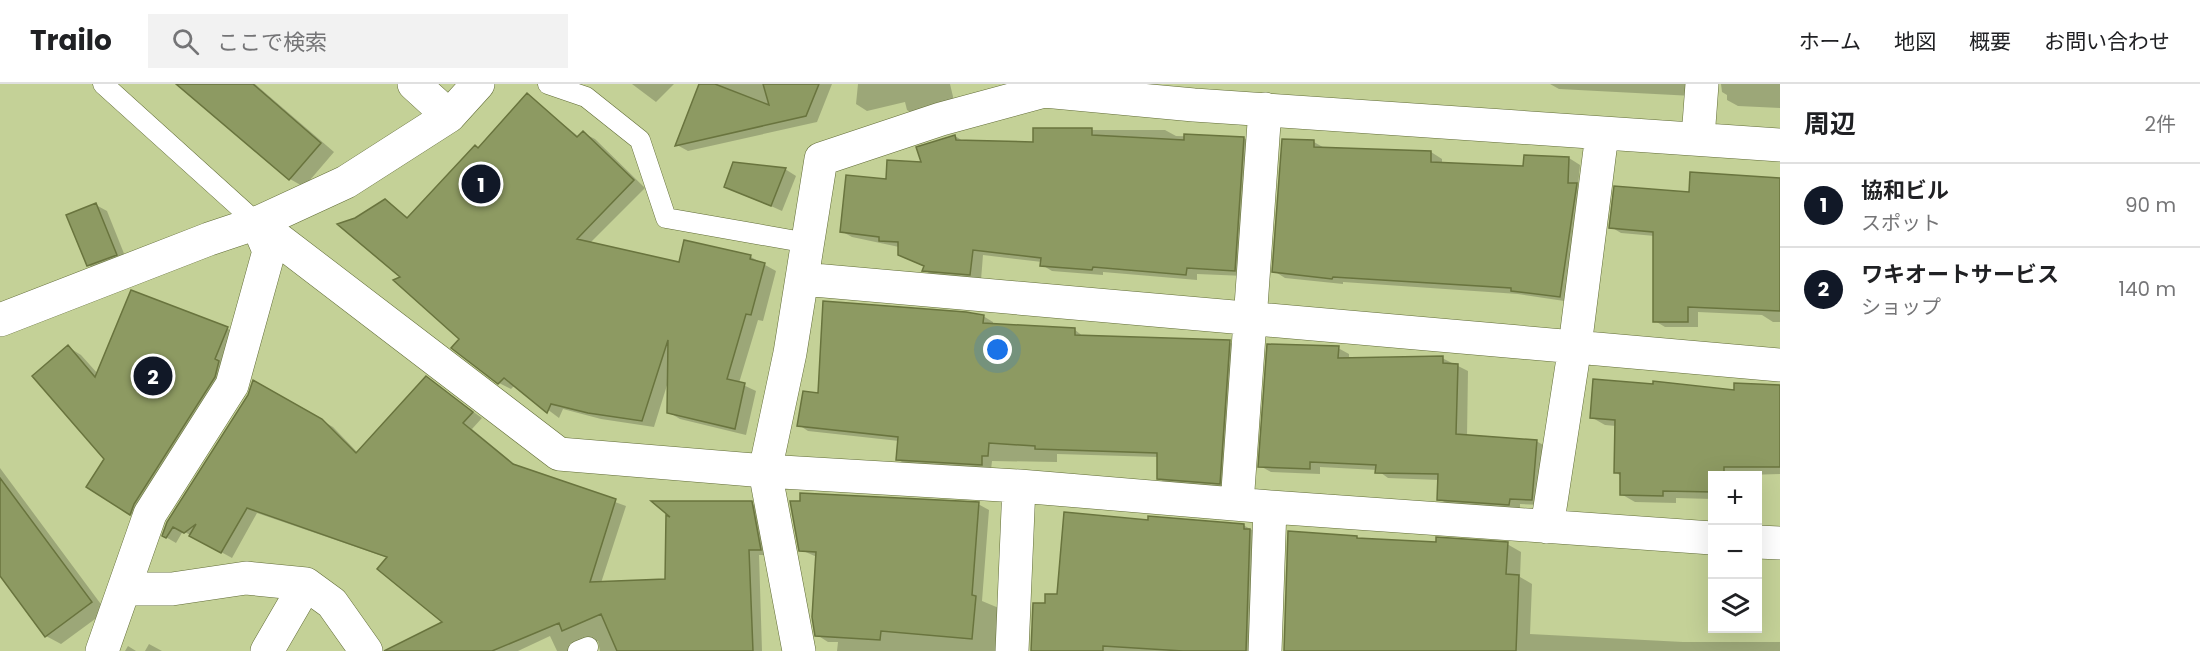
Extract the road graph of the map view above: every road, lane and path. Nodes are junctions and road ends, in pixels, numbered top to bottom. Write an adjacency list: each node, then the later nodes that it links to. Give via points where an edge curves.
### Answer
1 (103, 84): 12 (lane)
2 (414, 84): 8 (street)
3 (478, 84): 8 (street)
4 (548, 84): 13 (lane, via 586,97 640,140 666,218)
5 (1702, 84): 10 (street)
6 (1195, 95): 7 (street); 13 (street, via 1044,91 941,119 821,159)
7 (1265, 109): 9 (street); 15 (street)
8 (449, 116): 12 (street, via 346,182)
9 (1602, 134): 10 (street); 17 (street)
10 (1698, 138): 11 (street)
11 (1780, 145)
12 (257, 223): 16 (street); 19 (street, via 559,454); 28 (street, via 269,251 232,385 150,514)
13 (808, 243): 14 (street)
14 (802, 279): 15 (street); 19 (street)
15 (1249, 316): 17 (street); 21 (street)
16 (0, 320)
17 (1575, 346): 18 (street); 23 (street)
18 (1780, 364)
19 (765, 471): 20 (street); 32 (street)
20 (1019, 486): 21 (street); 33 (street)
21 (1237, 504): 22 (street)
22 (1270, 507): 23 (street); 34 (street)
23 (1547, 527): 24 (street)
24 (1708, 538)
25 (1762, 542): 26 (street)
26 (1780, 543)
27 (306, 584): 28 (street, via 246,579 172,589); 30 (street); 31 (street, via 332,603)
28 (125, 589): 29 (street)
29 (102, 651)
30 (267, 651)
31 (366, 651)
32 (799, 651)
33 (1012, 651)
34 (1265, 651)

